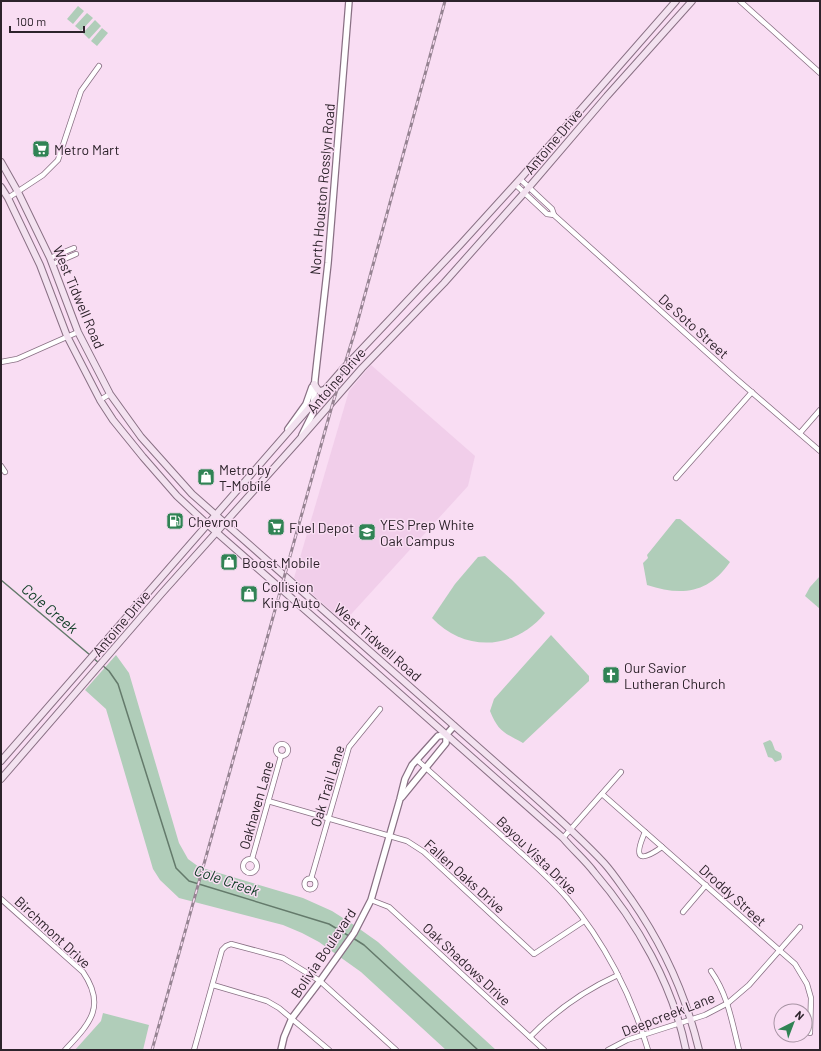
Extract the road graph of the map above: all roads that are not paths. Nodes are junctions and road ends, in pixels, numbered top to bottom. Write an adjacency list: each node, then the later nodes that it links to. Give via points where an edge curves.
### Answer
1 (676, 1): 8 (main road, Antoine Drive)
2 (692, 1): 11 (main road, Antoine Drive)
3 (740, 1): 6 (street)
4 (348, 2): 24 (street, North Houston Rosslyn Road, via 328,263)
5 (98, 66): 12 (street, via 81,91 58,160 43,175)
6 (820, 73)
7 (1, 162): 12 (main road, West Tidwell Road)
8 (520, 179): 9 (main road, Antoine Drive); 11 (street, De Soto Street)
9 (515, 184): 13 (street, De Soto Street); 25 (main road, Antoine Drive)
10 (1, 186): 14 (main road, West Tidwell Road)
11 (529, 188): 13 (main road, Antoine Drive); 15 (street, De Soto Street, via 552,209)
12 (18, 192): 14 (street); 18 (main road, West Tidwell Road)
13 (524, 193): 15 (street, De Soto Street, via 547,214); 33 (main road, Antoine Drive)
14 (8, 198): 20 (main road, West Tidwell Road)
15 (554, 216): 26 (street, De Soto Street)
16 (74, 248): 18 (street)
17 (76, 254): 19 (street)
18 (50, 258): 19 (main road, West Tidwell Road); 20 (main road)
19 (53, 264): 20 (main road); 21 (main road, West Tidwell Road)
20 (40, 265): 22 (main road, West Tidwell Road)
21 (78, 332): 22 (street); 27 (main road, West Tidwell Road)
22 (67, 336): 23 (street, via 17,359); 28 (main road, West Tidwell Road)
23 (1, 362)
24 (314, 381): 25 (main road, via 316,389 321,391); 29 (street, North Houston Rosslyn Road); 32 (street, North Houston Rosslyn Road, via 306,404)
25 (327, 388): 29 (main road, Antoine Drive)
26 (752, 392): 31 (street, De Soto Street); 39 (street)
27 (110, 394): 28 (street); 40 (main road, West Tidwell Road, via 141,437 192,494)
28 (100, 400): 42 (main road, West Tidwell Road, via 143,457 177,496)
29 (314, 404): 32 (main road, Antoine Drive); 33 (street, North Houston Rosslyn Road, via 313,413)
30 (820, 410): 31 (street)
31 (800, 433): 34 (street, De Soto Street)
32 (282, 439): 35 (main road, Antoine Drive)
33 (299, 440): 36 (main road, Antoine Drive)
34 (820, 451)
35 (270, 453): 36 (main road); 40 (main road, Antoine Drive)
36 (279, 462): 41 (main road, Antoine Drive)
37 (1, 466): 38 (street)
38 (5, 472)
39 (676, 478)
40 (215, 515): 41 (main road, West Tidwell Road); 42 (main road, Antoine Drive)
41 (224, 523): 43 (main road, Antoine Drive); 44 (main road, West Tidwell Road)
42 (207, 524): 43 (main road, West Tidwell Road); 51 (main road, Antoine Drive)
43 (216, 532): 45 (main road, West Tidwell Road); 53 (main road, Antoine Drive)
44 (274, 567): 45 (main road); 46 (main road, West Tidwell Road)
45 (266, 577): 47 (main road, West Tidwell Road)
46 (336, 621): 47 (main road); 48 (main road, West Tidwell Road)
47 (328, 630): 49 (main road, West Tidwell Road)
48 (389, 668): 49 (main road); 52 (main road, West Tidwell Road)
49 (382, 678): 54 (main road, West Tidwell Road)
50 (380, 709): 66 (street, Oak Trail Lane, via 349,747)
51 (33, 724): 53 (main road); 57 (main road, Antoine Drive)
52 (454, 726): 54 (street, Bolivia Boulevard); 61 (main road, West Tidwell Road)
53 (42, 732): 60 (main road, Antoine Drive)
54 (446, 735): 56 (street, Bolivia Boulevard, via 438,736); 58 (street, Bolivia Boulevard, via 446,743); 62 (main road, West Tidwell Road)
55 (281, 756): 65 (street, Oakhaven Lane)
56 (416, 760): 58 (street, Bayou Vista Drive); 64 (street, Bolivia Boulevard, via 405,779)
57 (1, 761)
58 (425, 767): 64 (street, Bolivia Boulevard); 80 (street, Bayou Vista Drive, via 535,866 567,898)
59 (621, 772): 63 (street)
60 (1, 779)
61 (520, 784): 62 (main road); 67 (main road, West Tidwell Road)
62 (511, 792): 70 (main road, West Tidwell Road)
63 (602, 794): 67 (street); 68 (street, Droddy Street)
64 (400, 799): 69 (street, Bolivia Boulevard)
65 (268, 800): 66 (street, Fallen Oaks Drive); 72 (street, Oakhaven Lane)
66 (328, 818): 69 (street, Fallen Oaks Drive); 73 (street, Oak Trail Lane)
67 (571, 829): 70 (street); 77 (main road, West Tidwell Road, via 604,864)
68 (645, 832): 71 (street, Droddy Street); 71 (street, via 639,848 640,856 647,856)
69 (390, 835): 76 (street, Bolivia Boulevard); 80 (street, Fallen Oaks Drive, via 407,841 424,852 534,954)
70 (563, 838): 79 (main road, West Tidwell Road)
71 (662, 847): 74 (street, Droddy Street)
72 (252, 859)
73 (312, 879)
74 (706, 886): 78 (street); 82 (street, Droddy Street)
75 (1, 899): 95 (street, Birchmont Drive, via 83,972 89,981 95,1003 92,1014 88,1025)
76 (371, 900): 85 (street, Bolivia Boulevard, via 354,932); 93 (street, Oak Shadows Drive, via 389,907)
77 (636, 907): 79 (main road); 90 (main road, West Tidwell Road, via 657,939)
78 (683, 912)
79 (626, 913): 91 (main road, West Tidwell Road, via 645,944 667,989)
80 (584, 921): 84 (street, Bayou Vista Drive)
81 (800, 926): 82 (street, Deepcreek Lane)
82 (779, 950): 87 (street, Deepcreek Lane, via 749,985); 88 (street, Droddy Street, via 795,964 807,984)
83 (711, 971): 87 (street)
84 (618, 975): 92 (street, Bayou Vista Drive); 93 (street, via 559,1010)
85 (320, 981): 86 (street, via 282,958 231,944 222,950); 89 (street, Bolivia Boulevard); 98 (street)
86 (213, 985): 89 (street, via 267,1001); 96 (street)
87 (728, 1003): 90 (street, Deepcreek Lane); 104 (street)
88 (812, 1003)
89 (292, 1018): 94 (street); 97 (street, Bolivia Boulevard)
90 (691, 1019): 91 (street, Deepcreek Lane); 103 (main road, West Tidwell Road)
91 (679, 1022): 92 (street, Deepcreek Lane); 102 (main road, West Tidwell Road)
92 (643, 1034): 100 (street, Deepcreek Lane); 101 (street, Bayou Vista Drive)
93 (530, 1037): 99 (street, Oak Shadows Drive)
94 (327, 1049)
95 (65, 1050)
96 (194, 1050)
97 (281, 1050)
98 (396, 1050)
99 (544, 1050)
100 (608, 1050)
101 (648, 1050)
102 (686, 1050)
103 (699, 1050)
104 (739, 1050)

